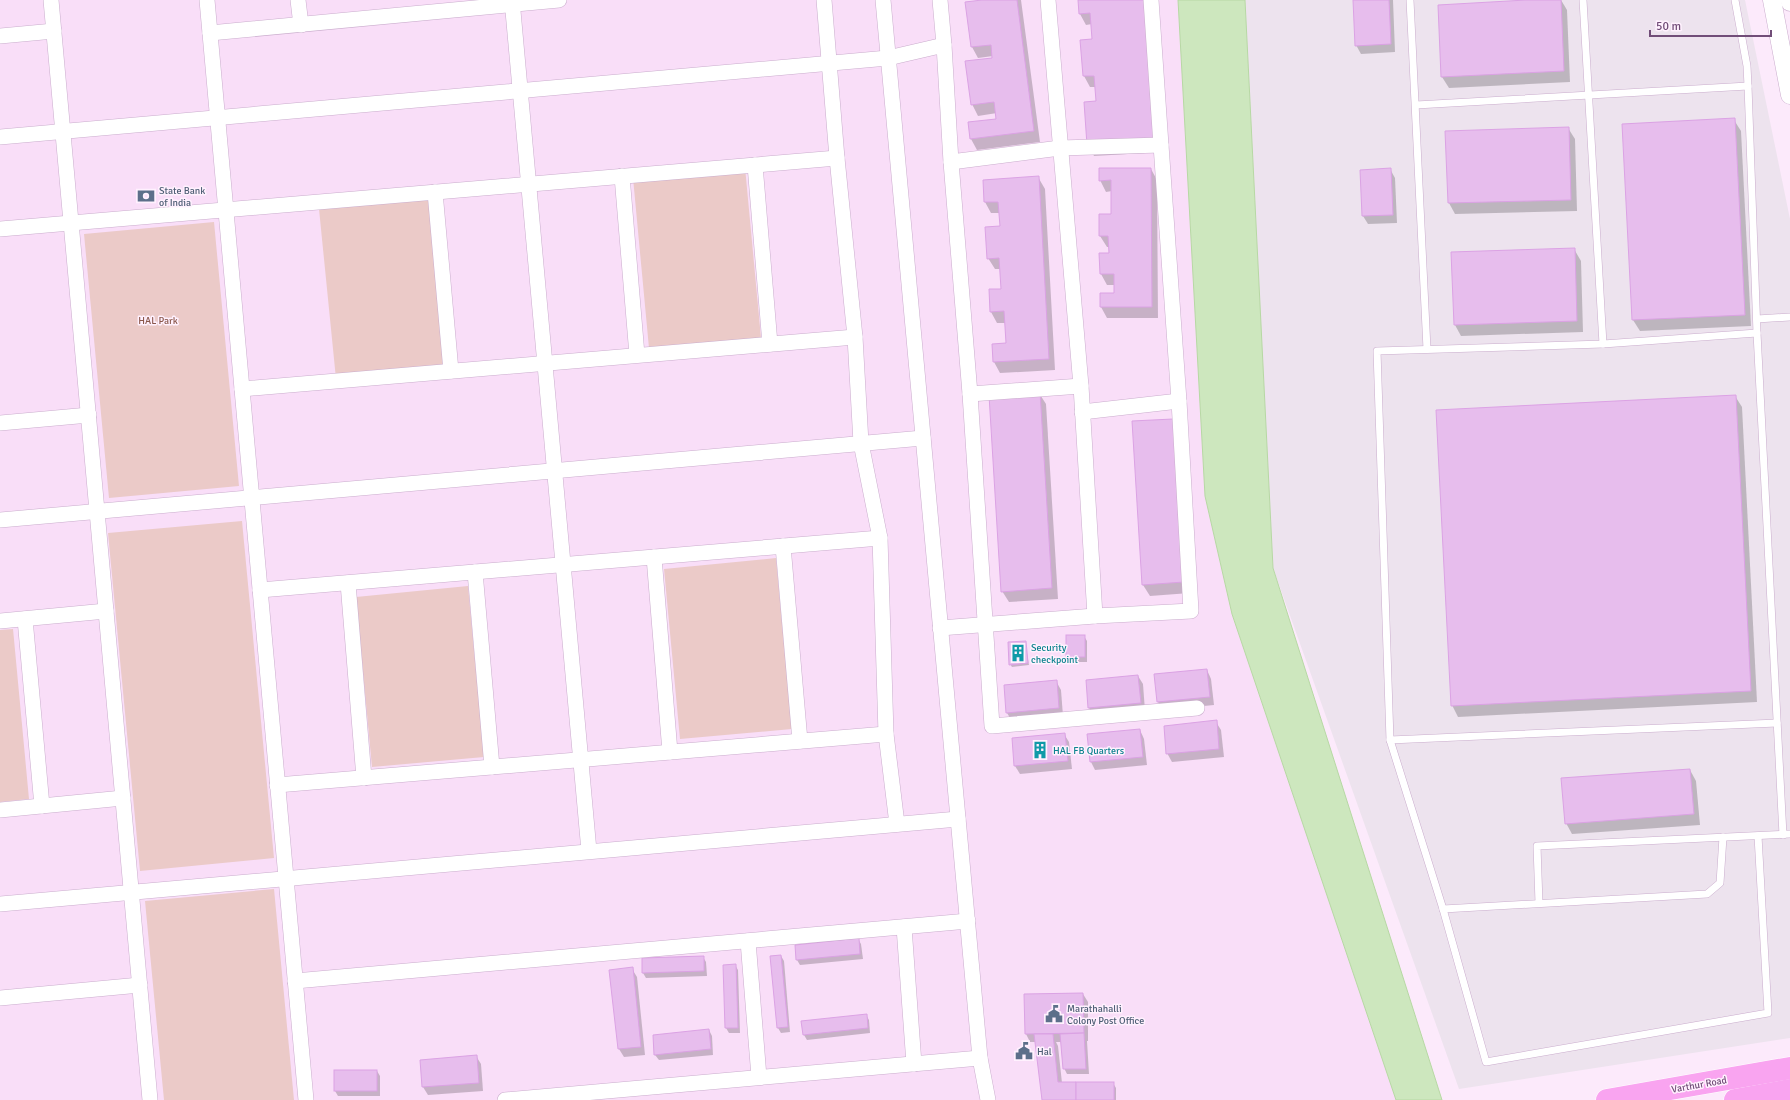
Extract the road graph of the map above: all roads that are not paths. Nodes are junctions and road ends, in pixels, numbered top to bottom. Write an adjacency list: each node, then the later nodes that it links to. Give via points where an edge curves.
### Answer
1 (51, 0): 17 (street)
2 (207, 0): 18 (street)
3 (298, 0): 16 (street)
4 (559, 0): 14 (street)
5 (824, 0): 22 (street)
6 (883, 0): 21 (street)
7 (940, 0): 20 (street)
8 (1048, 0): 32 (street)
9 (1151, 0): 31 (street)
10 (1410, 0): 27 (lane)
11 (1583, 0): 25 (lane)
12 (1734, 0): 23 (lane, via 1747,66)
13 (1772, 0): 26 (street)
14 (512, 2): 15 (street); 24 (street)
15 (426, 6): 16 (street)
16 (300, 25): 18 (street)
17 (54, 31): 19 (street); 29 (street)
18 (210, 33): 28 (street)
19 (0, 36)
20 (944, 45): 21 (street); 34 (street)
21 (888, 58): 22 (street); 59 (street)
22 (829, 64): 24 (street); 33 (street)
23 (1748, 86): 25 (lane); 43 (lane)
24 (520, 91): 28 (street); 37 (street)
25 (1588, 95): 27 (lane); 47 (lane)
26 (1790, 95)
27 (1416, 105): 48 (lane)
28 (218, 118): 29 (street); 39 (street)
29 (63, 132): 30 (street); 40 (street)
30 (0, 138)
31 (1161, 145): 32 (street); 55 (street)
32 (1060, 148): 34 (street); 52 (street)
33 (837, 158): 35 (street); 45 (street)
34 (951, 162): 54 (street)
35 (755, 165): 36 (street); 46 (street)
36 (622, 176): 37 (street); 49 (street)
37 (529, 184): 38 (street); 50 (street)
38 (435, 192): 39 (street); 51 (street)
39 (226, 210): 40 (street); 53 (street)
40 (71, 222): 41 (street); 57 (street)
41 (0, 228)
42 (1790, 317): 43 (lane)
43 (1757, 319): 44 (lane)
44 (1757, 333): 47 (lane); 79 (lane)
45 (855, 337): 46 (street); 60 (street)
46 (770, 344): 49 (street)
47 (1602, 344): 48 (lane)
48 (1427, 349): 81 (lane, via 1377,351)
49 (637, 355): 50 (street)
50 (545, 363): 51 (street); 61 (street)
51 (451, 371): 53 (street)
52 (1081, 386): 54 (street); 56 (street)
53 (242, 388): 62 (street)
54 (970, 394): 76 (street)
55 (1179, 401): 56 (street); 73 (street, via 1190,611)
56 (1082, 412): 73 (street)
57 (89, 415): 58 (street); 63 (street)
58 (0, 419)
59 (923, 438): 60 (street); 77 (street)
60 (861, 443): 61 (street); 65 (street)
61 (554, 470): 62 (street); 68 (street)
62 (252, 498): 63 (street); 71 (street)
63 (97, 511): 64 (street); 72 (street)
64 (0, 520)
65 (880, 538): 66 (street); 80 (street)
66 (784, 546): 67 (street); 82 (street)
67 (654, 557): 68 (street); 83 (street)
68 (563, 564): 69 (street); 84 (street)
69 (475, 572): 70 (street); 85 (street)
70 (348, 583): 71 (street); 86 (street)
71 (260, 590): 87 (street)
72 (106, 611): 74 (street); 88 (street)
73 (1095, 616): 76 (street)
74 (25, 619): 75 (street); 89 (street)
75 (0, 622)
76 (985, 624): 77 (street); 78 (street, via 992,726)
77 (940, 628): 91 (street)
78 (1197, 708)
79 (1777, 723): 81 (lane); 93 (lane)
80 (886, 734): 82 (street); 92 (street)
81 (1390, 740): 101 (lane)
82 (800, 741): 83 (street)
83 (670, 752): 84 (street)
84 (580, 760): 85 (street); 96 (street)
85 (492, 767): 86 (street)
86 (364, 778): 87 (street)
87 (277, 785): 97 (street)
88 (123, 798): 89 (street); 98 (street)
89 (42, 806): 90 (street)
90 (0, 810)
91 (958, 819): 92 (street); 102 (street)
92 (897, 824): 96 (street)
93 (1786, 834): 94 (lane)
94 (1758, 836): 95 (lane); 101 (lane, via 1768,1013 1486,1062)
95 (1723, 837): 100 (lane, via 1720,883 1707,894); 100 (lane, via 1537,846)
96 (589, 852): 97 (street)
97 (286, 878): 98 (street); 105 (street)
98 (132, 892): 99 (street); 106 (street)
99 (0, 904)
100 (1539, 904): 101 (lane)
101 (1442, 909)
102 (968, 921): 103 (street); 108 (street)
103 (904, 927): 104 (street); 109 (street)
104 (748, 941): 105 (street); 111 (street)
105 (295, 981): 114 (street)
106 (140, 985): 107 (street); 113 (street)
107 (0, 998)
108 (980, 1058): 109 (street); 116 (street)
109 (914, 1064): 111 (street)
110 (1790, 1068): 117 (main road, Varthur Road)
111 (759, 1077): 115 (street)
112 (1783, 1094): 118 (main road)
113 (150, 1100)
114 (306, 1100)
115 (504, 1100)
116 (988, 1100)
117 (1607, 1100)
118 (1735, 1100)

